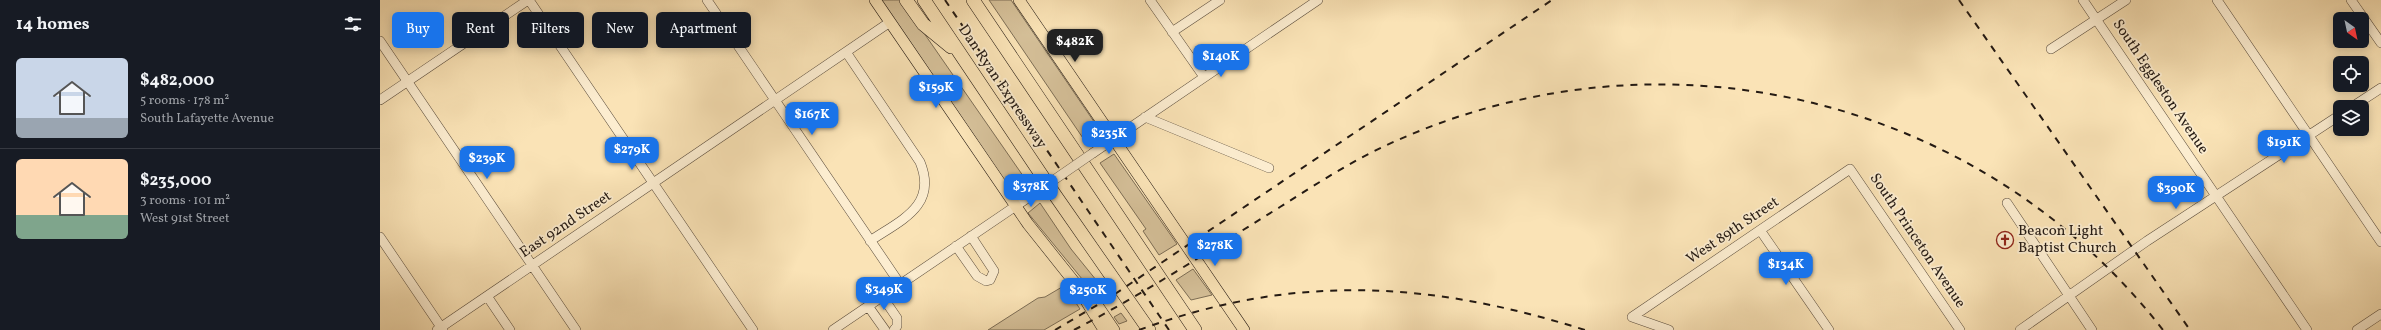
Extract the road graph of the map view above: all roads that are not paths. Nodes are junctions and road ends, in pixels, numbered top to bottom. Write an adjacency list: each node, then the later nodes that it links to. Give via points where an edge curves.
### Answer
1 (529, 0): 24 (street); 35 (street)
2 (707, 0): 27 (street)
3 (875, 0): 16 (main road)
4 (906, 0): 22 (highway, via 923,24)
5 (924, 0): 22 (highway, Dan Ryan Expressway)
6 (973, 0): 63 (highway, Dan Ryan Expressway)
7 (1019, 0): 32 (main road)
8 (1150, 0): 17 (street)
9 (1220, 0): 17 (street)
10 (1318, 0): 23 (street)
11 (2083, 0): 15 (street, South Eggleston Avenue)
12 (2126, 0): 15 (street)
13 (2217, 0): 31 (street)
14 (2351, 0): 19 (street)
15 (2097, 20): 20 (street); 36 (street, South Eggleston Avenue)
16 (890, 22): 21 (street, East 92nd Street); 38 (main road)
17 (1172, 32): 23 (street)
18 (380, 42): 24 (street)
19 (2381, 43)
20 (2051, 49)
21 (846, 52): 27 (street, East 92nd Street); 42 (street, via 920,162 926,182 925,191 917,207)
22 (962, 57): 62 (highway, Dan Ryan Expressway)
23 (1204, 77): 29 (street)
24 (407, 82): 26 (street); 45 (street)
25 (2381, 88): 28 (street)
26 (380, 100)
27 (775, 100): 35 (street, East 92nd Street); 42 (street)
28 (2363, 100)
29 (1145, 117): 32 (street); 33 (street)
30 (2333, 120): 31 (street)
31 (2309, 135): 36 (street); 43 (street)
32 (1112, 139): 38 (street, bridge); 64 (main road)
33 (1268, 168)
34 (1850, 169): 39 (street, West 89th Street); 67 (street, South Princeton Avenue)
35 (653, 183): 45 (street, East 92nd Street); 56 (street)
36 (2217, 196): 50 (street); 70 (street, South Eggleston Avenue)
37 (2006, 203): 50 (street)
38 (1015, 206): 40 (street); 46 (main road)
39 (1760, 230): 65 (street, West 89th Street, via 1632,317); 66 (street)
40 (971, 236): 44 (street); 44 (street, via 994,271 990,280 986,281 977,276)
41 (380, 237): 53 (street)
42 (870, 241): 47 (street)
43 (2381, 242)
44 (956, 246): 47 (street)
45 (532, 265): 48 (street, East 92nd Street); 55 (street)
46 (1075, 283): 60 (main road); 61 (main road, via 1091,296)
47 (900, 284): 49 (street)
48 (487, 296): 53 (street, East 92nd Street); 54 (street)
49 (882, 296): 51 (street); 59 (street, via 897,318)
50 (2069, 296): 68 (street); 69 (street)
51 (868, 306): 57 (street); 58 (street)
52 (2381, 314): 71 (street)
53 (440, 329)
54 (510, 330)
55 (576, 330)
56 (752, 330)
57 (833, 330)
58 (885, 330)
59 (894, 330)
60 (1104, 330)
61 (1114, 330)
62 (1149, 330)
63 (1195, 330)
64 (1244, 330)
65 (1670, 330)
66 (1829, 330)
67 (1960, 330)
68 (2020, 330)
69 (2092, 330)
70 (2307, 330)
71 (2357, 330)

